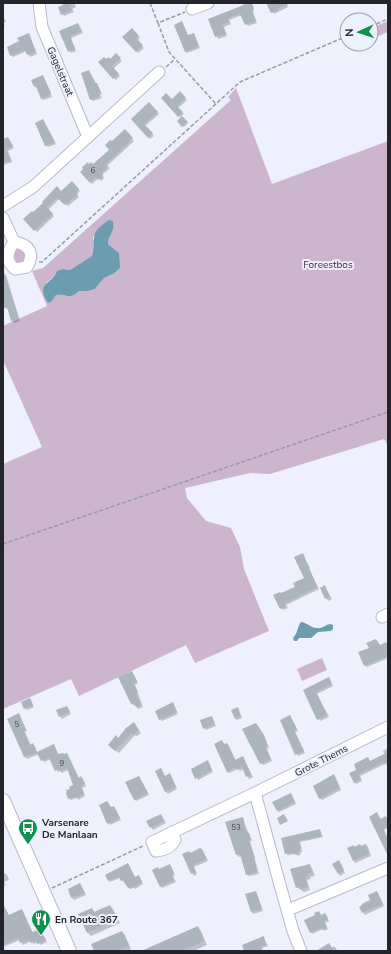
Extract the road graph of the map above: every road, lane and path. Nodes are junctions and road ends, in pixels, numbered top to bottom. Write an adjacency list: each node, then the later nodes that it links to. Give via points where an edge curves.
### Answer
1 (39, 3): 10 (street, Gagelstraat, via 42,27)
2 (150, 3): 5 (path)
3 (208, 3): 4 (street)
4 (192, 9): 5 (path)
5 (158, 23): 7 (path, via 169,52)
6 (339, 39): 9 (path, via 240,82)
7 (175, 59): 8 (path); 9 (path)
8 (159, 72): 10 (street)
9 (216, 104): 14 (path, via 42,262)
10 (88, 137): 11 (street, via 33,187)
11 (3, 206)
12 (3, 218): 13 (street)
13 (14, 242): 14 (street, via 21,243 27,248 30,254); 14 (street, via 7,254 11,265 15,269 21,269)
14 (29, 262)
15 (388, 412): 16 (path)
16 (3, 544)
17 (388, 727): 18 (street, Grote Thems)
18 (255, 793): 20 (street, Grote Thems); 23 (street)
19 (3, 801): 22 (main road)
20 (152, 842): 22 (path)
21 (388, 868): 23 (street)
22 (43, 892): 24 (main road)
23 (288, 910): 25 (street)
24 (67, 950)
25 (301, 951)

